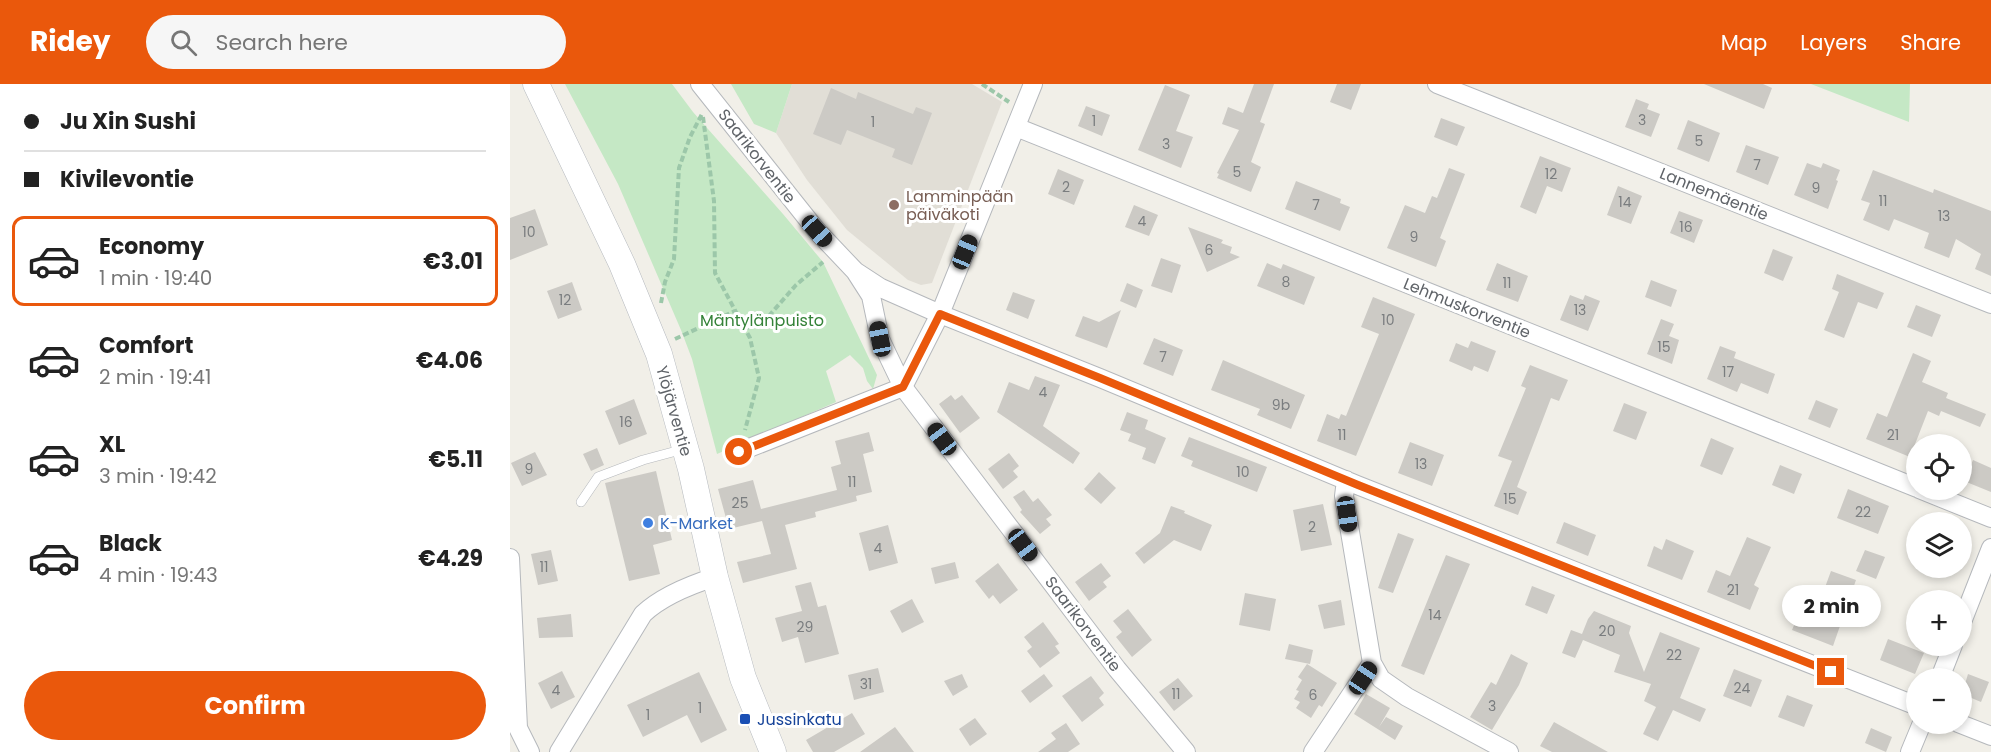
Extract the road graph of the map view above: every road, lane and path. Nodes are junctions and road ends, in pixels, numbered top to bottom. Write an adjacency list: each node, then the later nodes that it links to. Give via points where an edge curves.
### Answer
1 (536, 84): 18 (main road, Ylöjärventie, via 622,264 659,354)
2 (700, 84): 10 (street, Saarikorventie, via 817,231)
3 (982, 84): 7 (path)
4 (990, 84): 7 (path)
5 (1033, 84): 8 (street)
6 (1437, 84): 11 (street, Lannemäentie)
7 (992, 91): 8 (path)
8 (1019, 119): 14 (street); 21 (street, Lehmuskorventie)
9 (826, 259): 15 (path, via 768,316)
10 (855, 271): 14 (street, via 881,288); 17 (street, Saarikorventie, via 872,296 880,339)
11 (1991, 304)
12 (735, 311): 13 (path, via 715,273 714,201 703,113 680,168 674,260); 15 (path); 16 (path)
13 (659, 314)
14 (940, 314): 17 (street); 20 (street)
15 (745, 329): 19 (path, via 759,378)
16 (672, 341)
17 (903, 387): 19 (street); 37 (street, Saarikorventie, via 1117,669)
18 (685, 448): 23 (lane, via 598,477); 27 (main road, Ylöjärventie)
19 (739, 452)
20 (1346, 480): 29 (street, via 1344,496); 30 (street)
21 (1906, 484)
22 (1946, 500): 24 (street, Lehmuskorventie)
23 (581, 502)
24 (1991, 518)
25 (1991, 548): 28 (street)
26 (510, 558): 34 (street, via 518,728)
27 (715, 578): 35 (street, via 688,586 643,614); 36 (main road, Ylöjärventie, via 743,678)
28 (1972, 596)
29 (1372, 663): 38 (street); 39 (street, via 1381,678 1407,697)
30 (1906, 702)
31 (1972, 729): 33 (street)
32 (1917, 734): 40 (street)
33 (1991, 736)
34 (530, 752)
35 (559, 752)
36 (773, 752)
37 (1186, 752)
38 (1313, 752)
39 (1509, 752)
40 (1910, 752)

